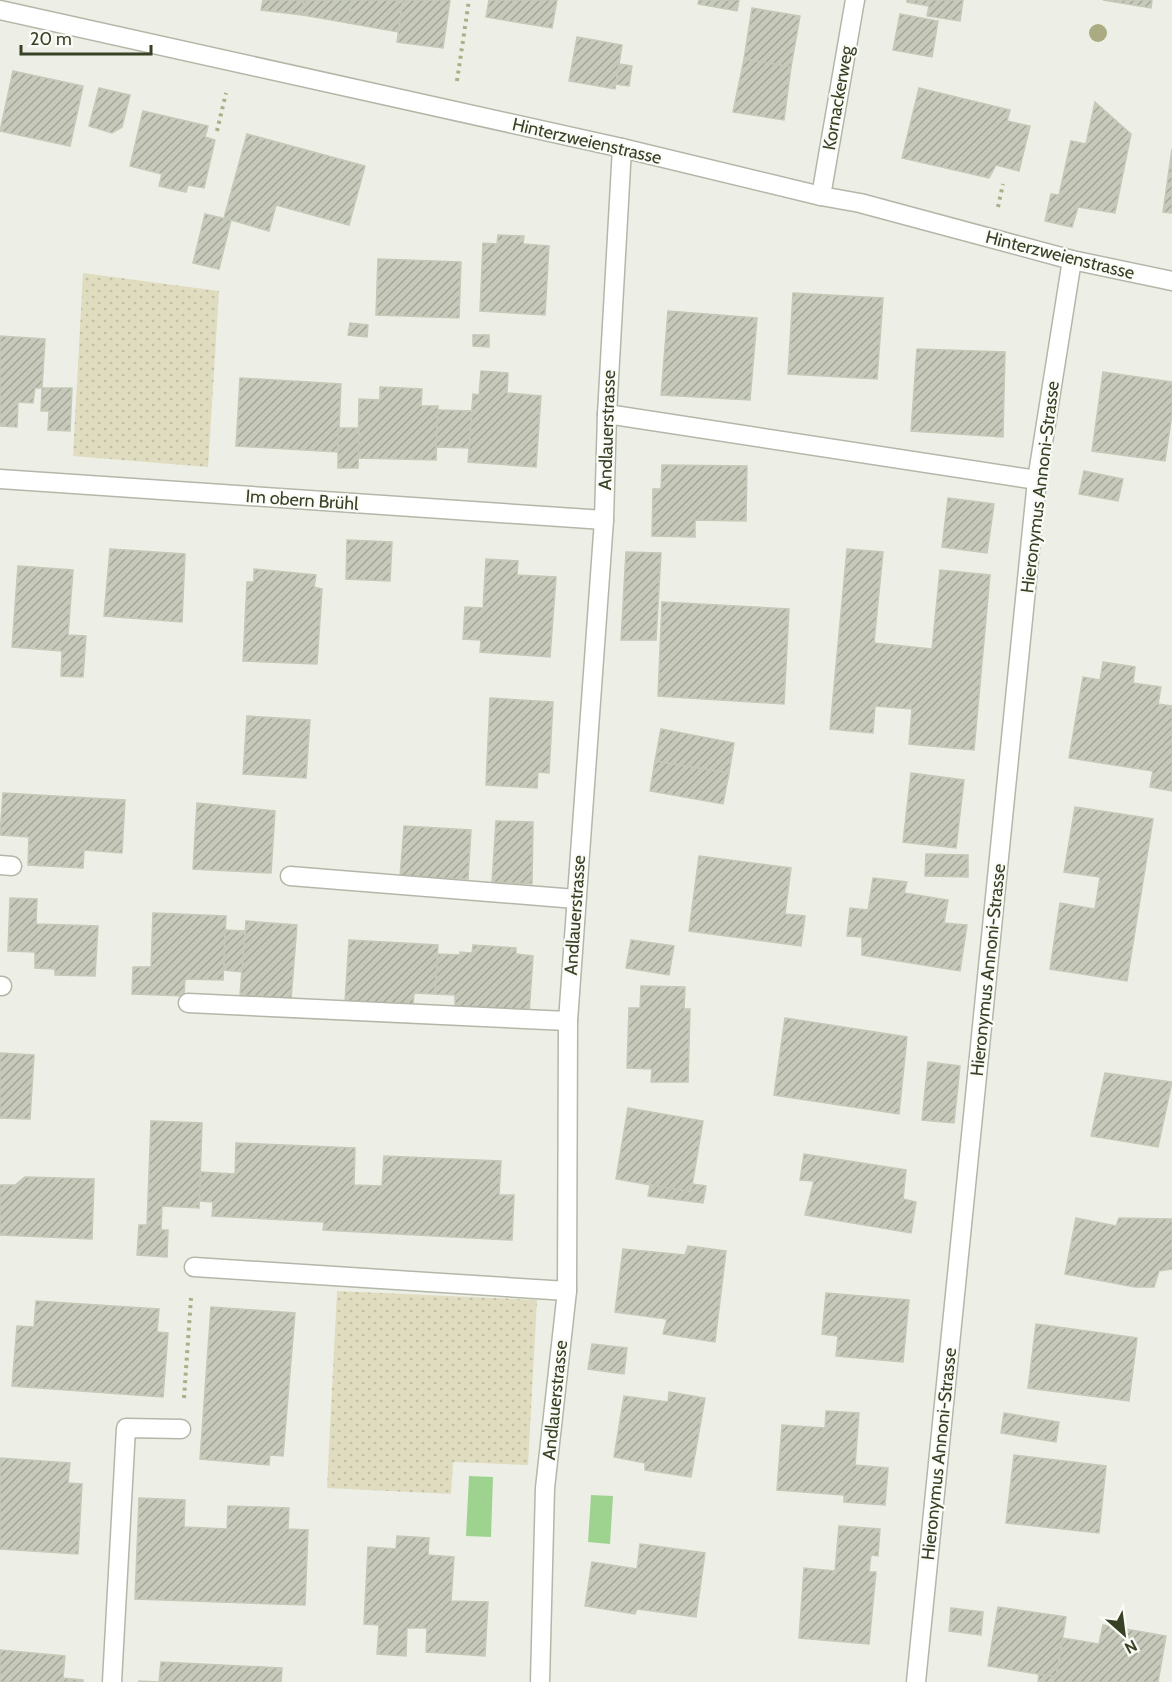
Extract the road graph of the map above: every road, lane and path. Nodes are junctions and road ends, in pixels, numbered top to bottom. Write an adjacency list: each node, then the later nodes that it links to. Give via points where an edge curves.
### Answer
1 (469, 0): 5 (path)
2 (855, 0): 8 (street, Kornackerweg)
3 (0, 10): 4 (street, Hinterzweienstrasse)
4 (234, 62): 5 (street, Hinterzweienstrasse); 6 (path)
5 (453, 111): 7 (street, Hinterzweienstrasse)
6 (217, 130)
7 (622, 148): 8 (street, Hinterzweienstrasse); 11 (street, Andlauerstrasse)
8 (821, 196): 9 (street, Hinterzweienstrasse)
9 (1072, 260): 10 (street, Hinterzweienstrasse); 13 (street, Hieronymus Annoni-Strasse)
10 (1172, 281)
11 (607, 414): 13 (street); 14 (street, Andlauerstrasse)
12 (0, 479): 14 (street, Im obern Brühl)
13 (1037, 480): 24 (street, Hieronymus Annoni-Strasse)
14 (604, 520): 16 (street, Andlauerstrasse)
15 (290, 876): 16 (street)
16 (576, 899): 18 (street, Andlauerstrasse)
17 (188, 1003): 18 (street)
18 (568, 1021): 20 (street, Andlauerstrasse)
19 (194, 1267): 20 (street); 21 (path)
20 (567, 1291): 23 (street, Andlauerstrasse, via 545,1488)
21 (182, 1429): 22 (street, via 126,1428)
22 (112, 1682)
23 (540, 1682)
24 (916, 1682)

